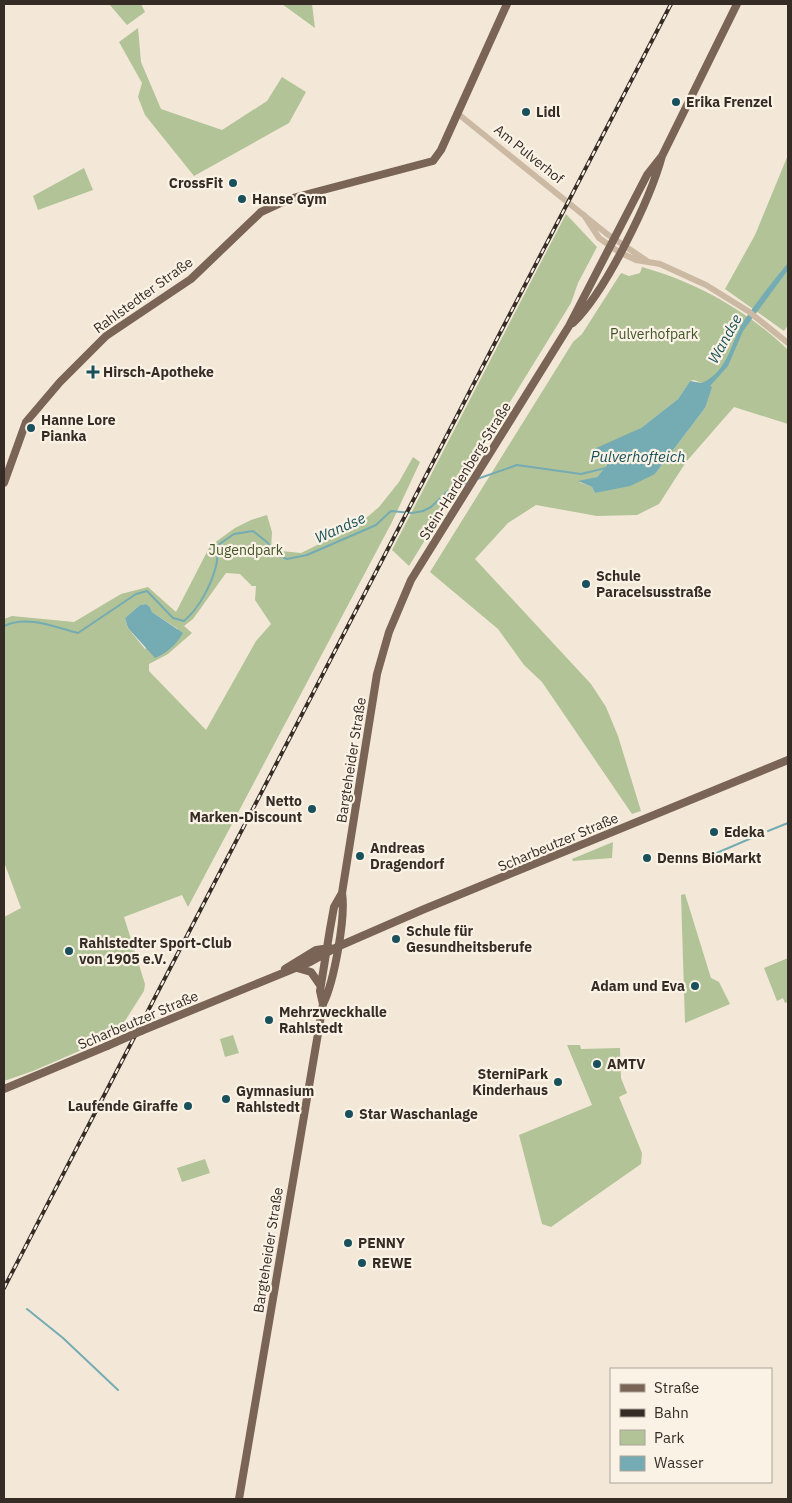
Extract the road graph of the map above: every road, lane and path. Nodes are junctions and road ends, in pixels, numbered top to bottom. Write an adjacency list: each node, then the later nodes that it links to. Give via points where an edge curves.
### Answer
1 (507, 4): 3 (main road)
2 (737, 4): 4 (main road, Stein-Hardenberg-Straße)
3 (457, 113): 5 (street, Am Pulverhof); 13 (main road, Rahlstedter Straße, via 441,152 428,164 289,199 261,212 191,279 106,336 63,378 26,422)
4 (662, 156): 6 (main road, Stein-Hardenberg-Straße, via 647,174); 7 (main road, Stein-Hardenberg-Straße, via 656,178)
5 (584, 215): 6 (street, Am Pulverhof); 8 (street, Am Pulverhof, via 594,232)
6 (614, 238): 7 (street, Am Pulverhof); 8 (main road, Stein-Hardenberg-Straße)
7 (623, 244): 9 (main road, Stein-Hardenberg-Straße); 10 (street, Am Pulverhof)
8 (610, 246): 9 (street, Am Pulverhof); 11 (main road, Stein-Hardenberg-Straße)
9 (619, 252): 10 (street, Am Pulverhof, via 636,260); 11 (main road, Stein-Hardenberg-Straße, via 581,315)
10 (648, 261): 12 (street, Am Pulverhof, via 706,285 748,311)
11 (569, 326): 14 (main road, Stein-Hardenberg-Straße, via 411,580)
12 (788, 343)
13 (4, 483)
14 (388, 632): 16 (main road, Bargteheider Straße, via 377,674)
15 (788, 760): 17 (main road, Scharbeutzer Straße)
16 (342, 893): 17 (main road, Bargteheider Straße, via 344,907); 18 (main road, Bargteheider Straße, via 334,906)
17 (337, 947): 18 (main road, Scharbeutzer Straße); 22 (main road, Bargteheider Straße)
18 (326, 951): 19 (main road, Scharbeutzer Straße); 20 (main road, Scharbeutzer Straße, via 316,950); 21 (main road, Bargteheider Straße)
19 (295, 968): 20 (main road, Scharbeutzer Straße); 21 (main road, via 311,972 318,978)
20 (281, 972): 23 (main road, Scharbeutzer Straße, bridge)
21 (320, 986): 22 (main road, Bargteheider Straße)
22 (323, 1004): 24 (main road, Bargteheider Straße)
23 (4, 1089)
24 (240, 1499)

